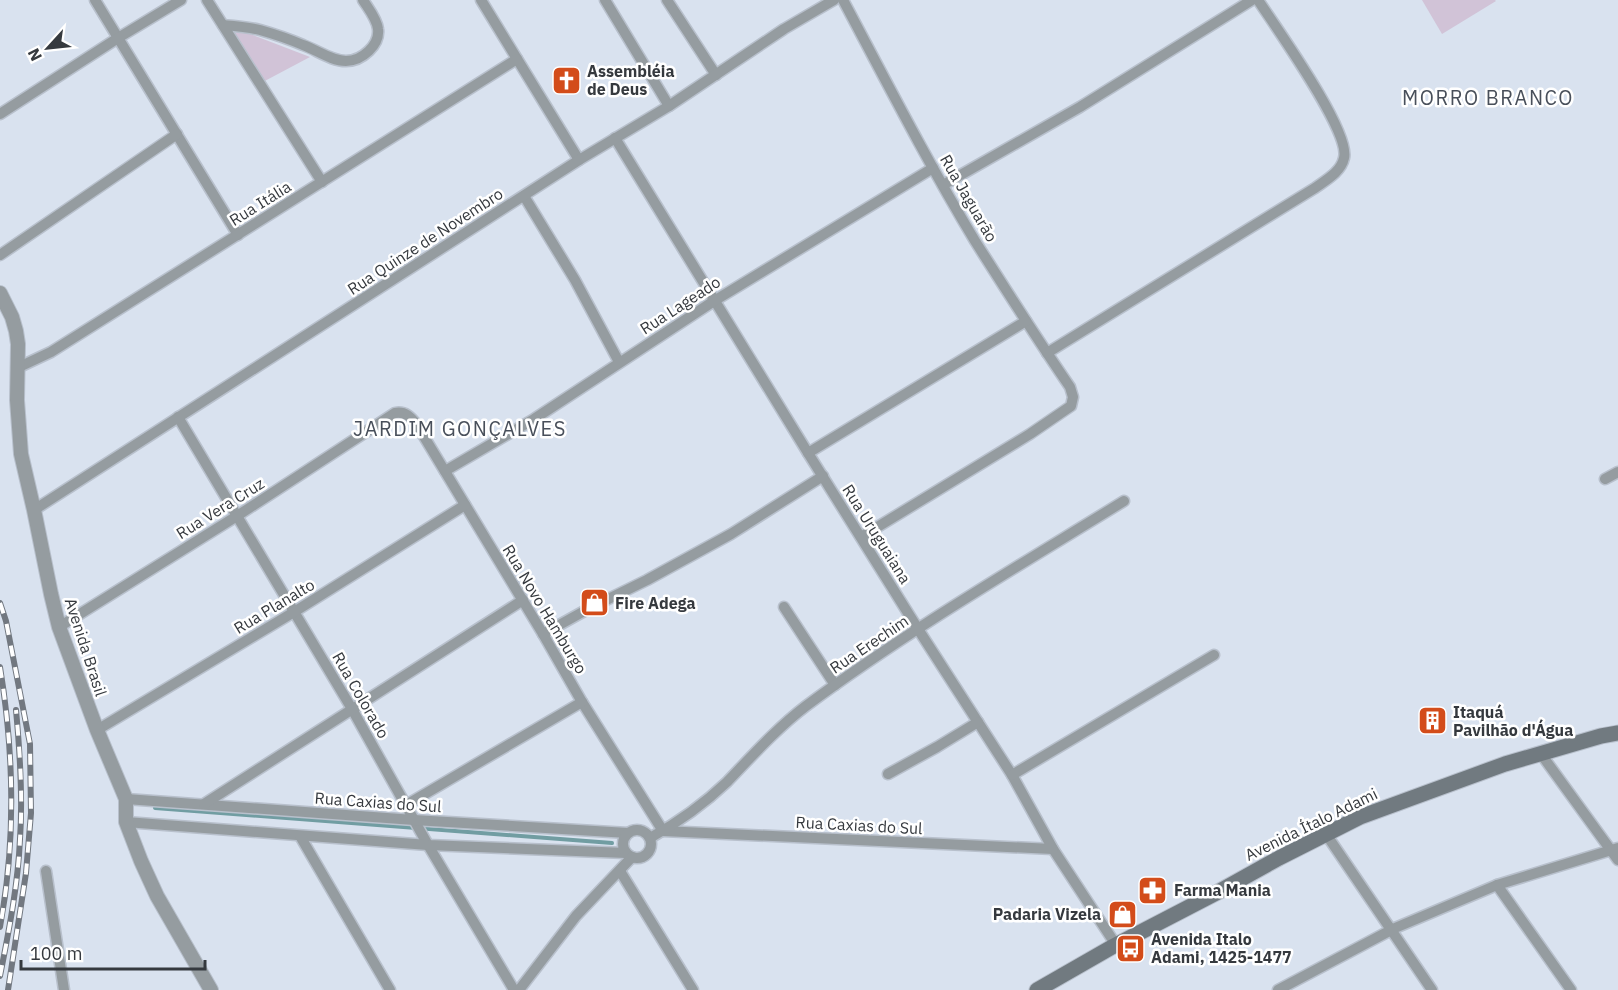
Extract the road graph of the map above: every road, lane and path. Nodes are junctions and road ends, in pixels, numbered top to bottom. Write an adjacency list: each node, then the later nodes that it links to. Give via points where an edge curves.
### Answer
1 (95, 0): 13 (street)
2 (181, 0): 13 (street)
3 (207, 0): 12 (street)
4 (363, 0): 12 (street, via 378,28 377,36 365,55 350,61 259,30)
5 (481, 0): 14 (street)
6 (605, 0): 16 (street)
7 (667, 0): 15 (street)
8 (834, 0): 15 (street, Rua Quinze de Novembro)
9 (843, 0): 21 (street, Rua Jaguarão)
10 (1252, 0): 23 (street, via 1080,107)
11 (1258, 0): 30 (street, via 1337,128 1345,157 1339,169 1315,188)
12 (223, 25): 22 (street)
13 (118, 38): 17 (street); 18 (street)
14 (517, 59): 20 (street); 22 (street, Rua Itália)
15 (716, 75): 16 (street, Rua Quinze de Novembro)
16 (669, 106): 19 (street, Rua Quinze de Novembro)
17 (0, 114)
18 (177, 134): 25 (street); 26 (street)
19 (615, 138): 20 (street, Rua Quinze de Novembro); 28 (street, Rua Uruguaiana)
20 (579, 159): 24 (street, Rua Quinze de Novembro)
21 (933, 168): 23 (street, Rua Jaguarão); 28 (street, Rua Lageado)
22 (322, 182): 25 (street, Rua Itália)
23 (943, 185): 29 (street, Rua Jaguarão)
24 (524, 196): 31 (street); 34 (street, Rua Quinze de Novembro)
25 (238, 235): 32 (street, Rua Itália)
26 (0, 255)
27 (0, 293): 32 (street, Avenida Brasil, via 16,331)
28 (714, 301): 31 (street, Rua Lageado); 35 (street, Rua Uruguaiana)
29 (1026, 321): 30 (street, Rua Jaguarão); 35 (street)
30 (1047, 353): 44 (street, Rua Jaguarão, via 1070,387 1071,406)
31 (619, 362): 36 (street, Rua Lageado, via 544,413)
32 (17, 368): 42 (street, Avenida Brasil, via 19,437)
33 (395, 413): 36 (street, Rua Novo Hamburgo, via 411,418); 43 (street, Rua Vera Cruz)
34 (178, 417): 42 (street, Rua Quinze de Novembro); 43 (street, Rua Colorado)
35 (808, 453): 38 (street, Rua Uruguaiana)
36 (445, 471): 41 (street, Rua Novo Hamburgo)
37 (1618, 472): 39 (street)
38 (823, 476): 44 (street, Rua Uruguaiana); 50 (street, via 730,534)
39 (1605, 479)
40 (1124, 501): 49 (street, Rua Erechim)
41 (465, 505): 45 (street, Rua Novo Hamburgo); 47 (street, Rua Planalto)
42 (34, 510): 48 (street, Avenida Brasil)
43 (237, 516): 47 (street, Rua Colorado); 48 (street, Rua Vera Cruz)
44 (861, 537): 49 (street, Rua Uruguaiana)
45 (523, 600): 50 (street, Rua Novo Hamburgo); 54 (street)
46 (784, 607): 52 (street)
47 (294, 612): 54 (street, Rua Colorado); 56 (street, Rua Planalto)
48 (59, 627): 56 (street, Avenida Brasil)
49 (918, 629): 52 (street, Rua Erechim); 55 (street, Rua Uruguaiana)
50 (543, 634): 53 (street, Rua Novo Hamburgo)
51 (1214, 654): 60 (street)
52 (835, 685): 66 (street, Rua Erechim, via 785,723 707,799)
53 (582, 702): 63 (street); 66 (street, Rua Novo Hamburgo)
54 (352, 709): 62 (street); 63 (street, Rua Colorado)
55 (978, 722): 59 (street); 60 (street, Rua Uruguaiana)
56 (97, 730): 61 (street, Avenida Brasil)
57 (1618, 733): 58 (main road, Avenida Ítalo Adami)
58 (1541, 754): 68 (main road, Avenida Ítalo Adami, via 1440,787); 73 (street)
59 (888, 774)
60 (1012, 775): 72 (street, Rua Uruguaiana)
61 (126, 799): 62 (street, Rua Caxias do Sul); 64 (street, Avenida Brasil)
62 (204, 804): 65 (street, Rua Caxias do Sul)
63 (406, 805): 65 (street, Rua Colorado)
64 (126, 822): 69 (street); 83 (street, Avenida Brasil, via 157,896)
65 (415, 823): 67 (street, Rua Caxias do Sul); 71 (street, Rua Colorado)
66 (663, 831): 70 (street, Rua Erechim); 72 (street, Rua Caxias do Sul)
67 (628, 833): 70 (street, via 642,831); 74 (street, via 623,846)
68 (1326, 834): 79 (street); 80 (main road, Avenida Ítalo Adami)
69 (300, 836): 71 (street); 84 (street)
70 (650, 838): 74 (street, Rua Erechim, via 646,855)
71 (427, 843): 74 (street); 85 (street, Rua Colorado)
72 (1053, 849): 80 (street, Rua Uruguaiana)
73 (1615, 849): 75 (street); 78 (street)
74 (629, 855): 77 (street)
75 (1618, 860)
76 (46, 871): 82 (street)
77 (620, 871): 86 (street, via 576,916); 87 (street)
78 (1497, 885): 79 (street); 91 (street)
79 (1391, 930): 81 (street); 90 (street)
80 (1116, 945): 88 (main road, Avenida Ítalo Adami)
81 (1295, 986): 89 (street)
82 (64, 990)
83 (211, 990)
84 (390, 990)
85 (514, 990)
86 (519, 990)
87 (693, 990)
88 (1037, 990)
89 (1278, 990)
90 (1432, 990)
91 (1571, 990)

